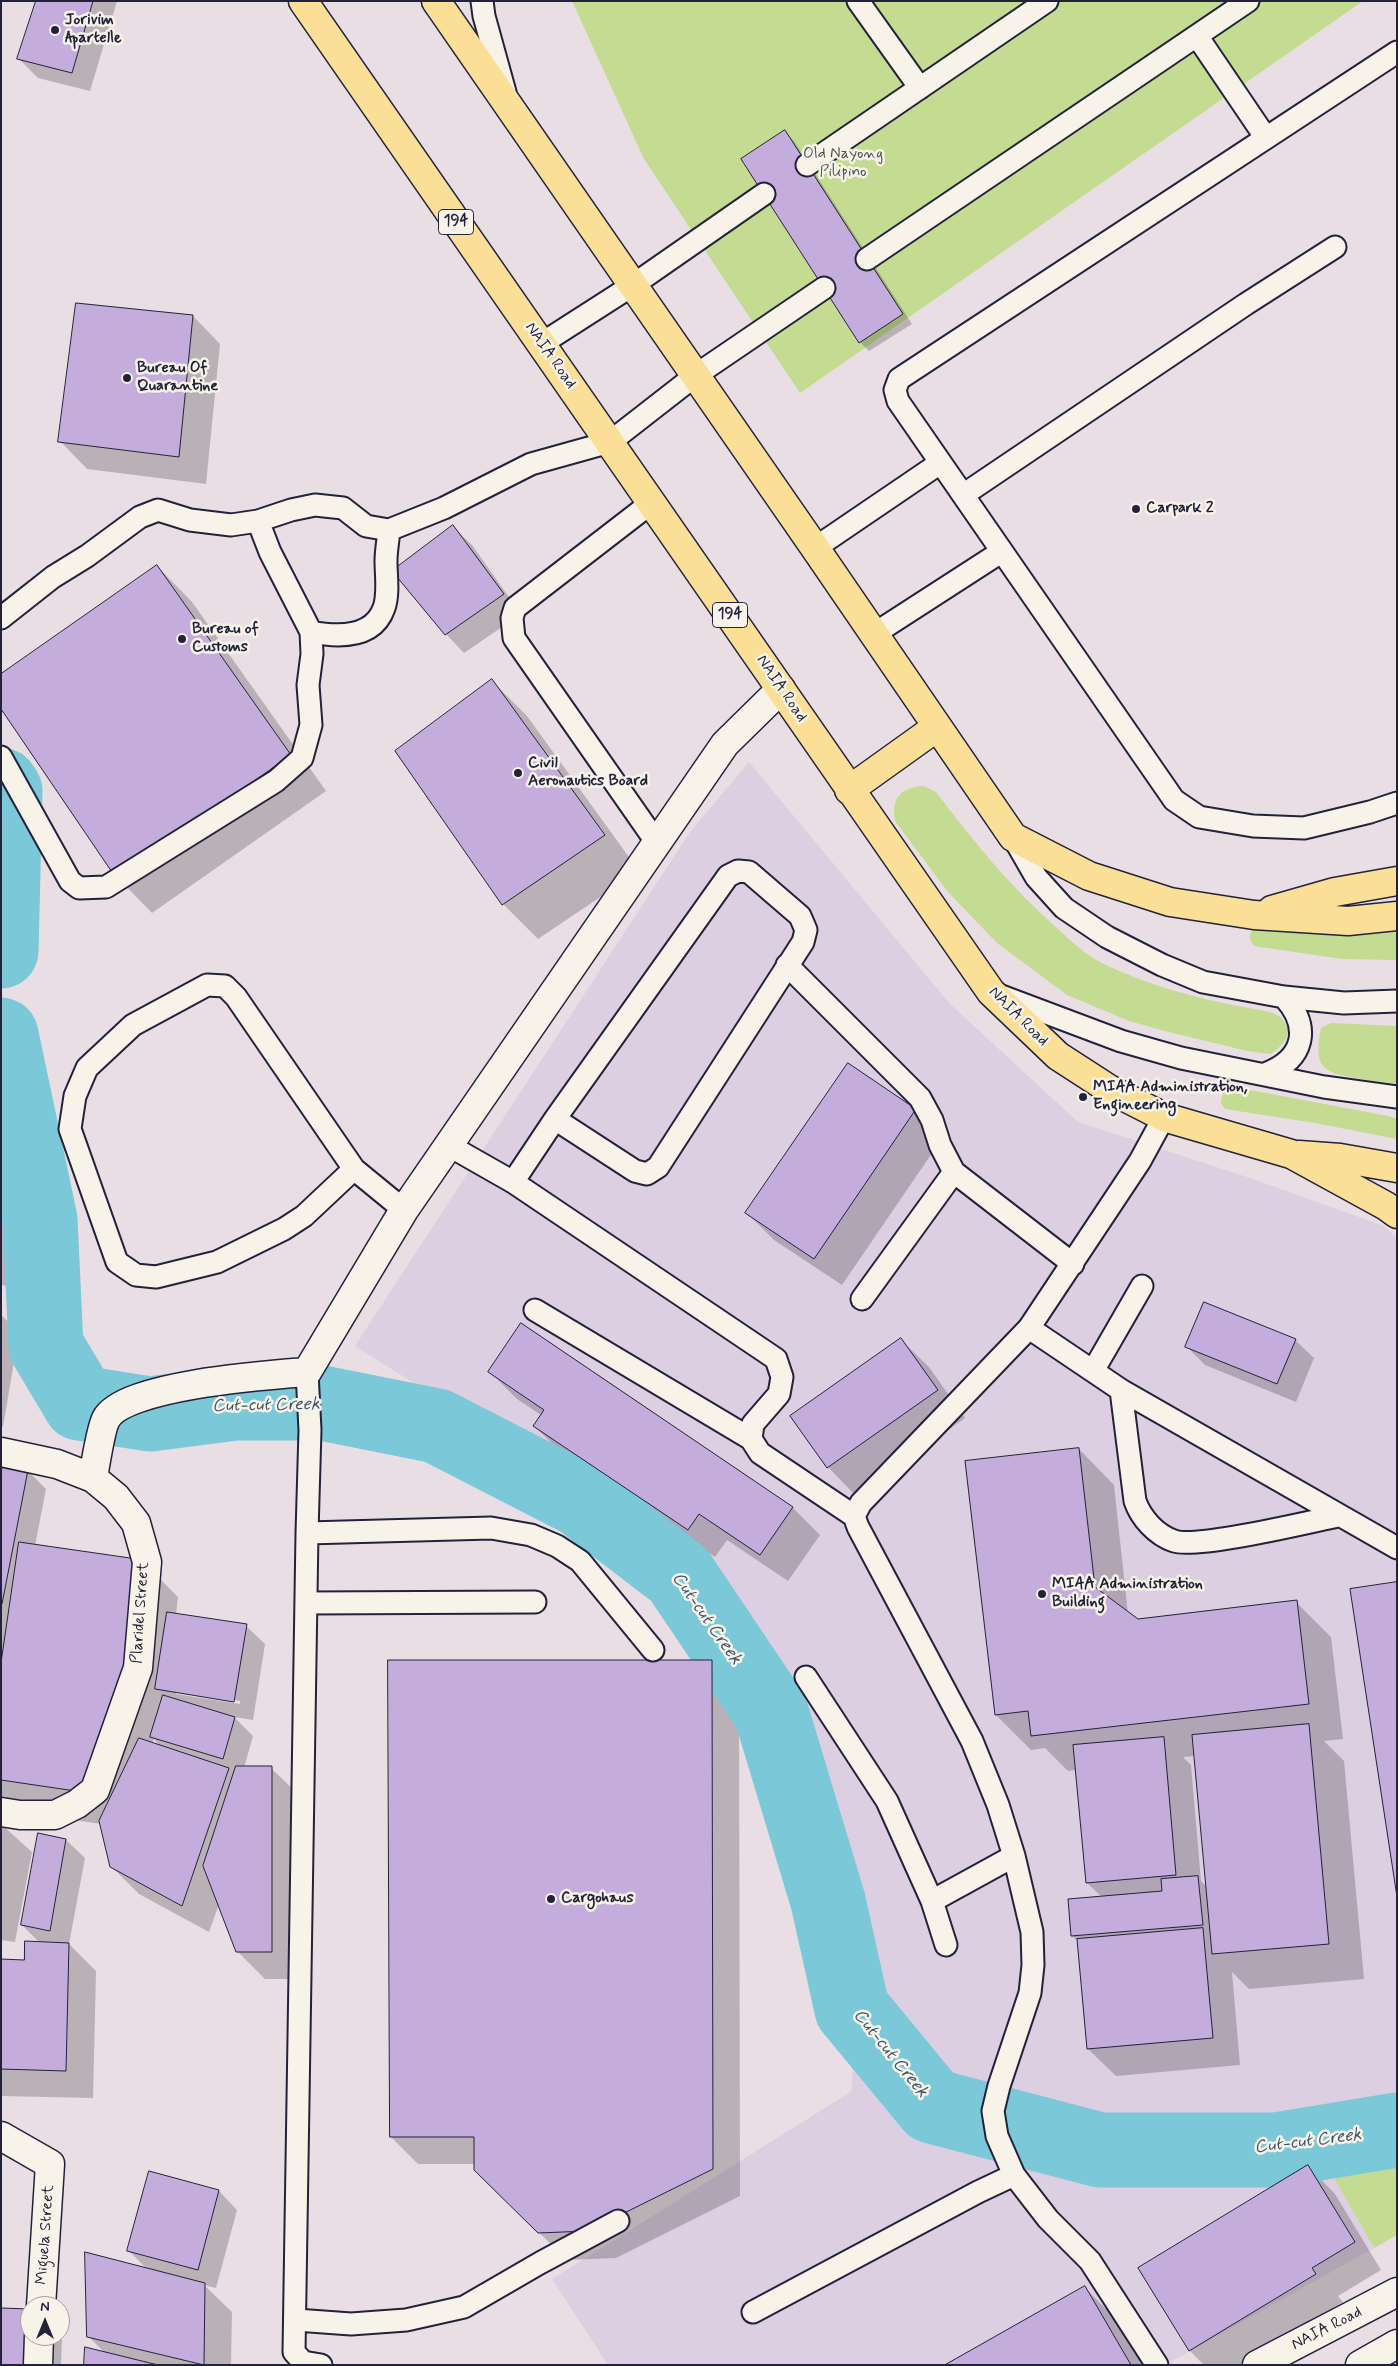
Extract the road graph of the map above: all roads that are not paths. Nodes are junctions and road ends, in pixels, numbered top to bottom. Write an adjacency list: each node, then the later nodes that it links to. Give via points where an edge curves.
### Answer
1 (303, 1): 18 (main road, NAIA Road / 194)
2 (436, 1): 10 (main road)
3 (482, 1): 10 (lane)
4 (858, 1): 9 (lane)
5 (1047, 1): 9 (lane)
6 (1248, 1): 7 (lane)
7 (1197, 36): 11 (lane); 15 (lane)
8 (1397, 52): 11 (lane)
9 (920, 88): 12 (lane)
10 (509, 107): 16 (main road)
11 (1266, 138): 21 (lane, via 899,379 895,390 898,401)
12 (807, 165)
13 (764, 194): 16 (lane)
14 (1336, 247): 22 (lane)
15 (867, 259)
16 (632, 285): 18 (lane); 19 (main road)
17 (824, 288): 19 (lane)
18 (541, 344): 20 (main road, NAIA Road / 194)
19 (696, 376): 20 (lane); 26 (main road)
20 (610, 442): 23 (main road, NAIA Road / 194); 25 (lane, via 531,464 444,508)
21 (940, 463): 22 (lane); 26 (lane)
22 (962, 495): 27 (lane)
23 (651, 503): 31 (main road, NAIA Road / 194); 37 (lane, via 515,608 512,618 514,638)
24 (258, 522): 25 (lane, via 315,505 343,508 366,526); 28 (lane, via 231,525 190,520 158,510 140,517 53,577); 29 (lane)
25 (389, 530): 29 (lane, via 384,608 374,624 348,635)
26 (815, 548): 30 (main road)
27 (1001, 552): 30 (lane); 35 (lane, via 1174,800 1199,817 1253,826 1304,828)
28 (1, 618)
29 (311, 632): 33 (lane, via 308,685 311,724 302,758 276,781 106,887 79,888 70,881)
30 (874, 634): 32 (main road)
31 (781, 689): 34 (main road, NAIA Road / 194); 37 (street, via 725,744)
32 (937, 727): 34 (main road); 36 (main road)
33 (1, 758)
34 (849, 790): 42 (main road, NAIA Road / 194)
35 (1397, 803)
36 (1013, 838): 39 (main road, via 1089,876 1170,902); 43 (lane, via 1036,877 1064,908 1107,937 1203,982)
37 (657, 843): 49 (street)
38 (1397, 881): 39 (main road, via 1336,892)
39 (1254, 915): 40 (main road, via 1348,922)
40 (1397, 916)
41 (788, 965): 48 (lane, via 658,1167 647,1174 634,1171); 48 (lane, via 803,942 806,930 800,916 748,872 738,871 728,876); 53 (lane, via 920,1098)
42 (991, 992): 45 (lane, via 1152,1050 1215,1067); 47 (main road, NAIA Road, via 1058,1056 1109,1089)
43 (1284, 996): 44 (lane, via 1344,1003); 45 (lane, via 1301,1025 1299,1041 1292,1056 1280,1068)
44 (1397, 1001)
45 (1265, 1074): 46 (lane, via 1324,1087)
46 (1397, 1097)
47 (1164, 1117): 50 (main road, NAIA Road); 57 (lane, via 1140,1161)
48 (555, 1119): 54 (lane)
49 (448, 1145): 54 (lane); 55 (street)
50 (1290, 1154): 51 (main road, via 1340,1158); 56 (main road, NAIA Road)
51 (1397, 1168)
52 (354, 1169): 52 (lane, via 304,1216 217,1262 156,1277 136,1275 117,1262 70,1129 75,1096 87,1068 133,1025 207,985 225,986 236,997); 55 (lane)
53 (954, 1172): 57 (lane); 59 (lane)
54 (513, 1182): 65 (lane, via 776,1359 782,1377 779,1394 753,1424)
55 (404, 1210): 63 (street)
56 (1397, 1214)
57 (1072, 1264): 61 (lane)
58 (1142, 1286): 62 (lane)
59 (862, 1299)
60 (535, 1310): 65 (lane)
61 (1029, 1328): 62 (lane); 68 (lane, via 861,1503)
62 (1093, 1371): 64 (lane)
63 (306, 1378): 67 (street, via 200,1384 138,1397 114,1412); 70 (lane, via 310,1445)
64 (1121, 1390): 69 (lane); 69 (lane, via 1139,1513 1148,1524 1173,1541 1199,1542)
65 (751, 1439): 68 (lane, via 760,1453)
66 (1, 1452): 67 (street, Plaridel Street, via 57,1464)
67 (93, 1478): 76 (street, Plaridel Street, via 116,1497 136,1523 147,1562 138,1668 95,1790 55,1815)
68 (854, 1516): 77 (lane, via 972,1742 998,1805)
69 (1338, 1516): 71 (lane)
70 (306, 1533): 73 (lane); 74 (lane, via 491,1528 531,1535 580,1561)
71 (1397, 1548)
72 (535, 1602): 73 (lane)
73 (306, 1603): 86 (lane)
74 (653, 1650)
75 (806, 1677): 78 (lane, via 887,1801)
76 (1, 1812)
77 (1014, 1856): 78 (lane); 81 (lane, via 1032,1932 1033,1964 1030,1993 993,2111 997,2136)
78 (932, 1901): 79 (lane)
79 (946, 1945)
80 (1, 2136): 84 (street, Miguela Street, via 50,2164)
81 (1014, 2175): 85 (lane); 91 (lane, via 1048,2219 1090,2261)
82 (618, 2221): 86 (lane, via 464,2307 406,2320 352,2324)
83 (1397, 2292): 92 (street, NAIA Road)
84 (42, 2296)
85 (753, 2312)
86 (296, 2320): 90 (lane, via 294,2352 302,2362)
87 (1397, 2344): 93 (street)
88 (39, 2346): 89 (street)
89 (38, 2365)
90 (321, 2365)
91 (1157, 2365)
92 (1257, 2365)
93 (1360, 2365)

